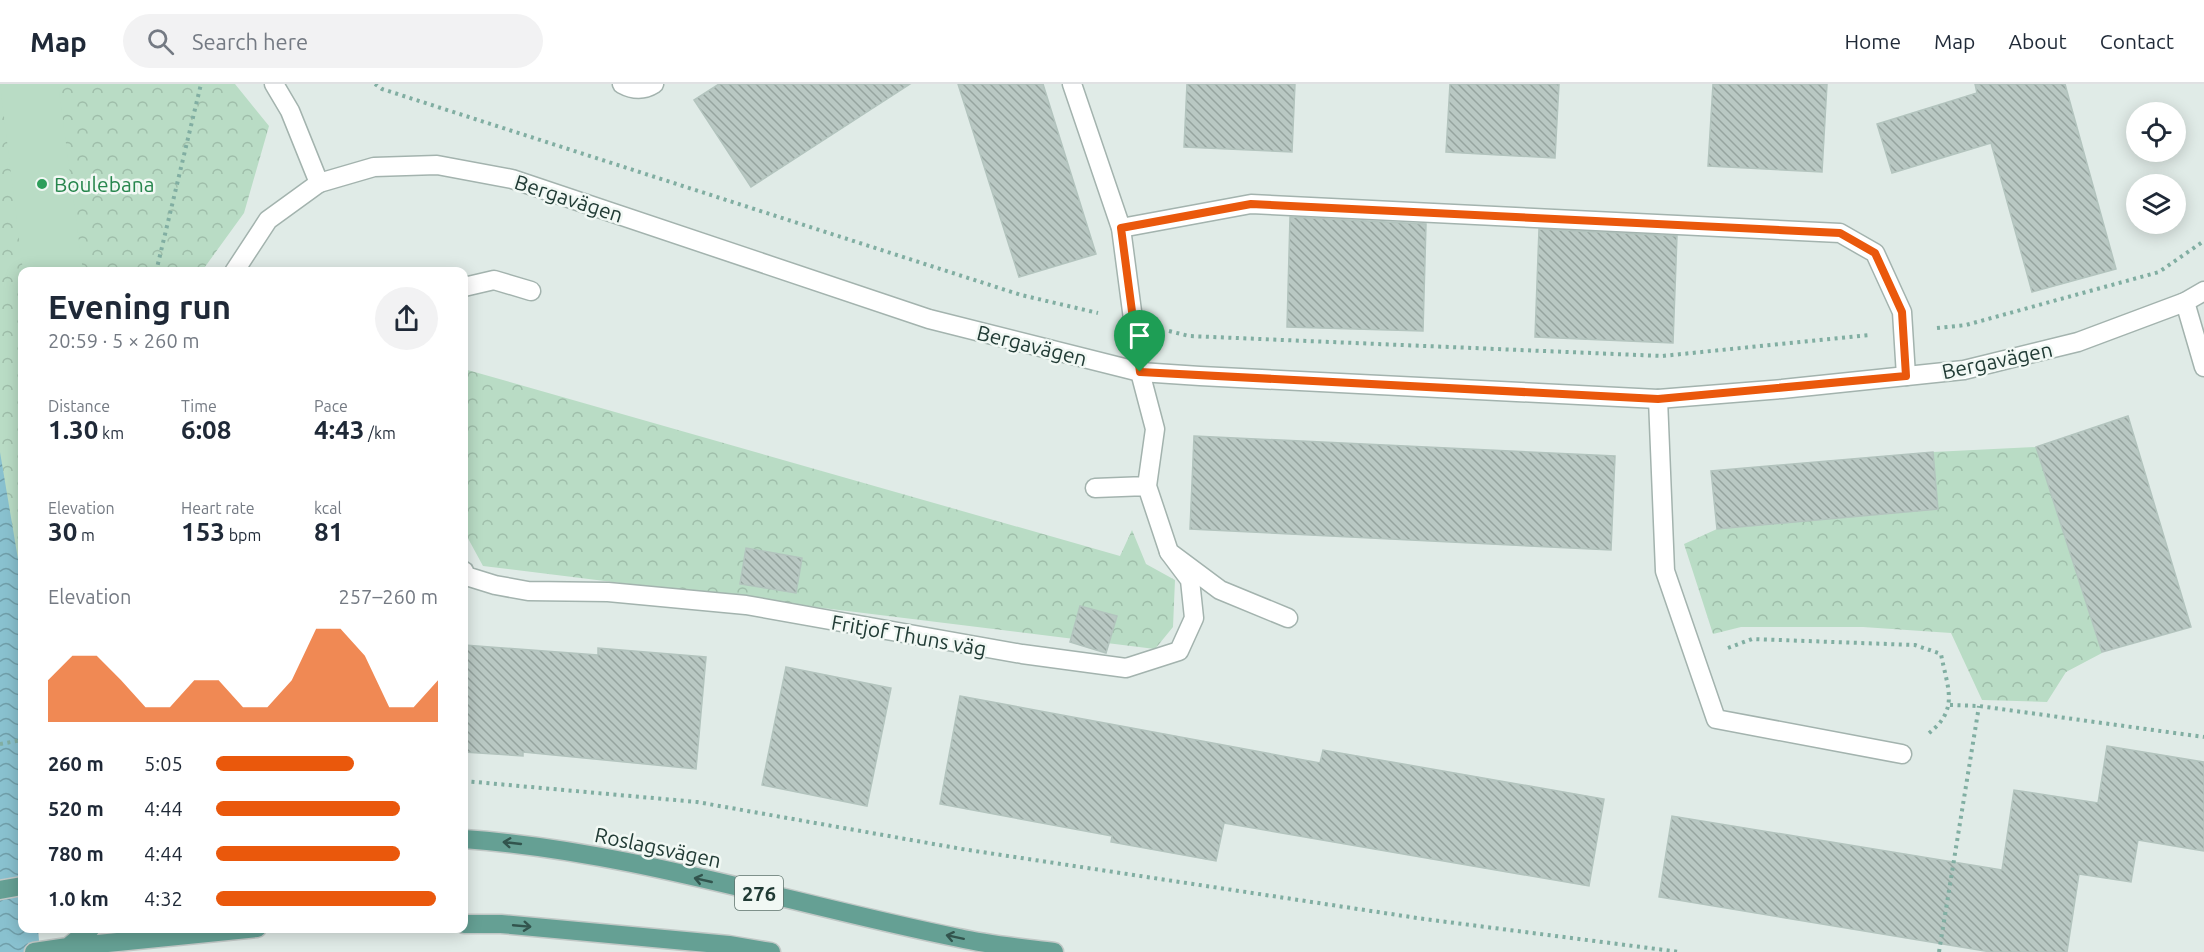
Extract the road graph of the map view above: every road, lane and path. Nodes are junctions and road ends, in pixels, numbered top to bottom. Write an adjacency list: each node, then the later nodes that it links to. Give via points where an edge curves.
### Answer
1 (201, 84): 10 (path)
2 (274, 84): 7 (street, via 290,111)
3 (375, 84): 16 (path, via 1021,295)
4 (622, 84): 5 (street, via 631,89)
5 (654, 84)
6 (1072, 84): 8 (street, Fritjof Thuns väg)
7 (320, 183): 11 (street, Bergavägen, via 268,220); 19 (street, Bergavägen, via 374,167 437,165 512,179 929,319)
8 (1121, 228): 16 (street, Fritjof Thuns väg); 17 (street, via 1251,204 1840,233 1875,253 1902,312)
9 (2204, 241): 17 (path, via 2159,272 1966,325)
10 (157, 267)
11 (237, 267)
12 (468, 286): 13 (street, via 494,280)
13 (531, 291)
14 (2204, 291): 15 (street, Bergavägen)
15 (2185, 302): 18 (street); 20 (street, Bergavägen, via 2078,342 1964,370)
16 (1134, 322): 17 (path, via 1189,336 1662,356); 19 (street, Fritjof Thuns väg)
17 (1903, 331): 20 (street)
18 (2204, 367)
19 (1140, 372): 21 (street, Bergavägen); 22 (street, Fritjof Thuns väg, via 1155,429)
20 (1906, 376): 21 (street, Bergavägen)
21 (1658, 399): 27 (street, via 1665,571)
22 (1147, 486): 23 (street); 24 (street, Fritjof Thuns väg)
23 (1095, 488)
24 (1169, 552): 25 (street, Fritjof Thuns väg, via 1190,580 1194,618 1179,651 1126,668 1022,654 746,605 608,592 528,591); 26 (street, via 1220,590)
25 (468, 577)
26 (1288, 618)
27 (1695, 660): 28 (path, via 1752,639 1915,645 1941,654); 33 (street, via 1716,719)
28 (1950, 705): 29 (path); 33 (path, via 1941,724)
29 (1979, 706): 30 (path); 46 (path)
30 (2204, 737)
31 (18, 741): 32 (path)
32 (0, 744)
33 (1902, 754)
34 (468, 781): 45 (path, via 697,802 962,849 1376,912)
35 (468, 839): 44 (main road, Roslagsvägen / 276, one-way to 35, via 961,939 607,858 513,842)
36 (18, 887): 37 (main road)
37 (0, 890)
38 (468, 924): 43 (main road, one-way to 43, via 729,945)
39 (85, 933): 41 (main road)
40 (204, 933): 41 (main road)
41 (68, 946): 42 (main road)
42 (33, 952)
43 (771, 952)
44 (1054, 952)
45 (1680, 952)
46 (1939, 952)

